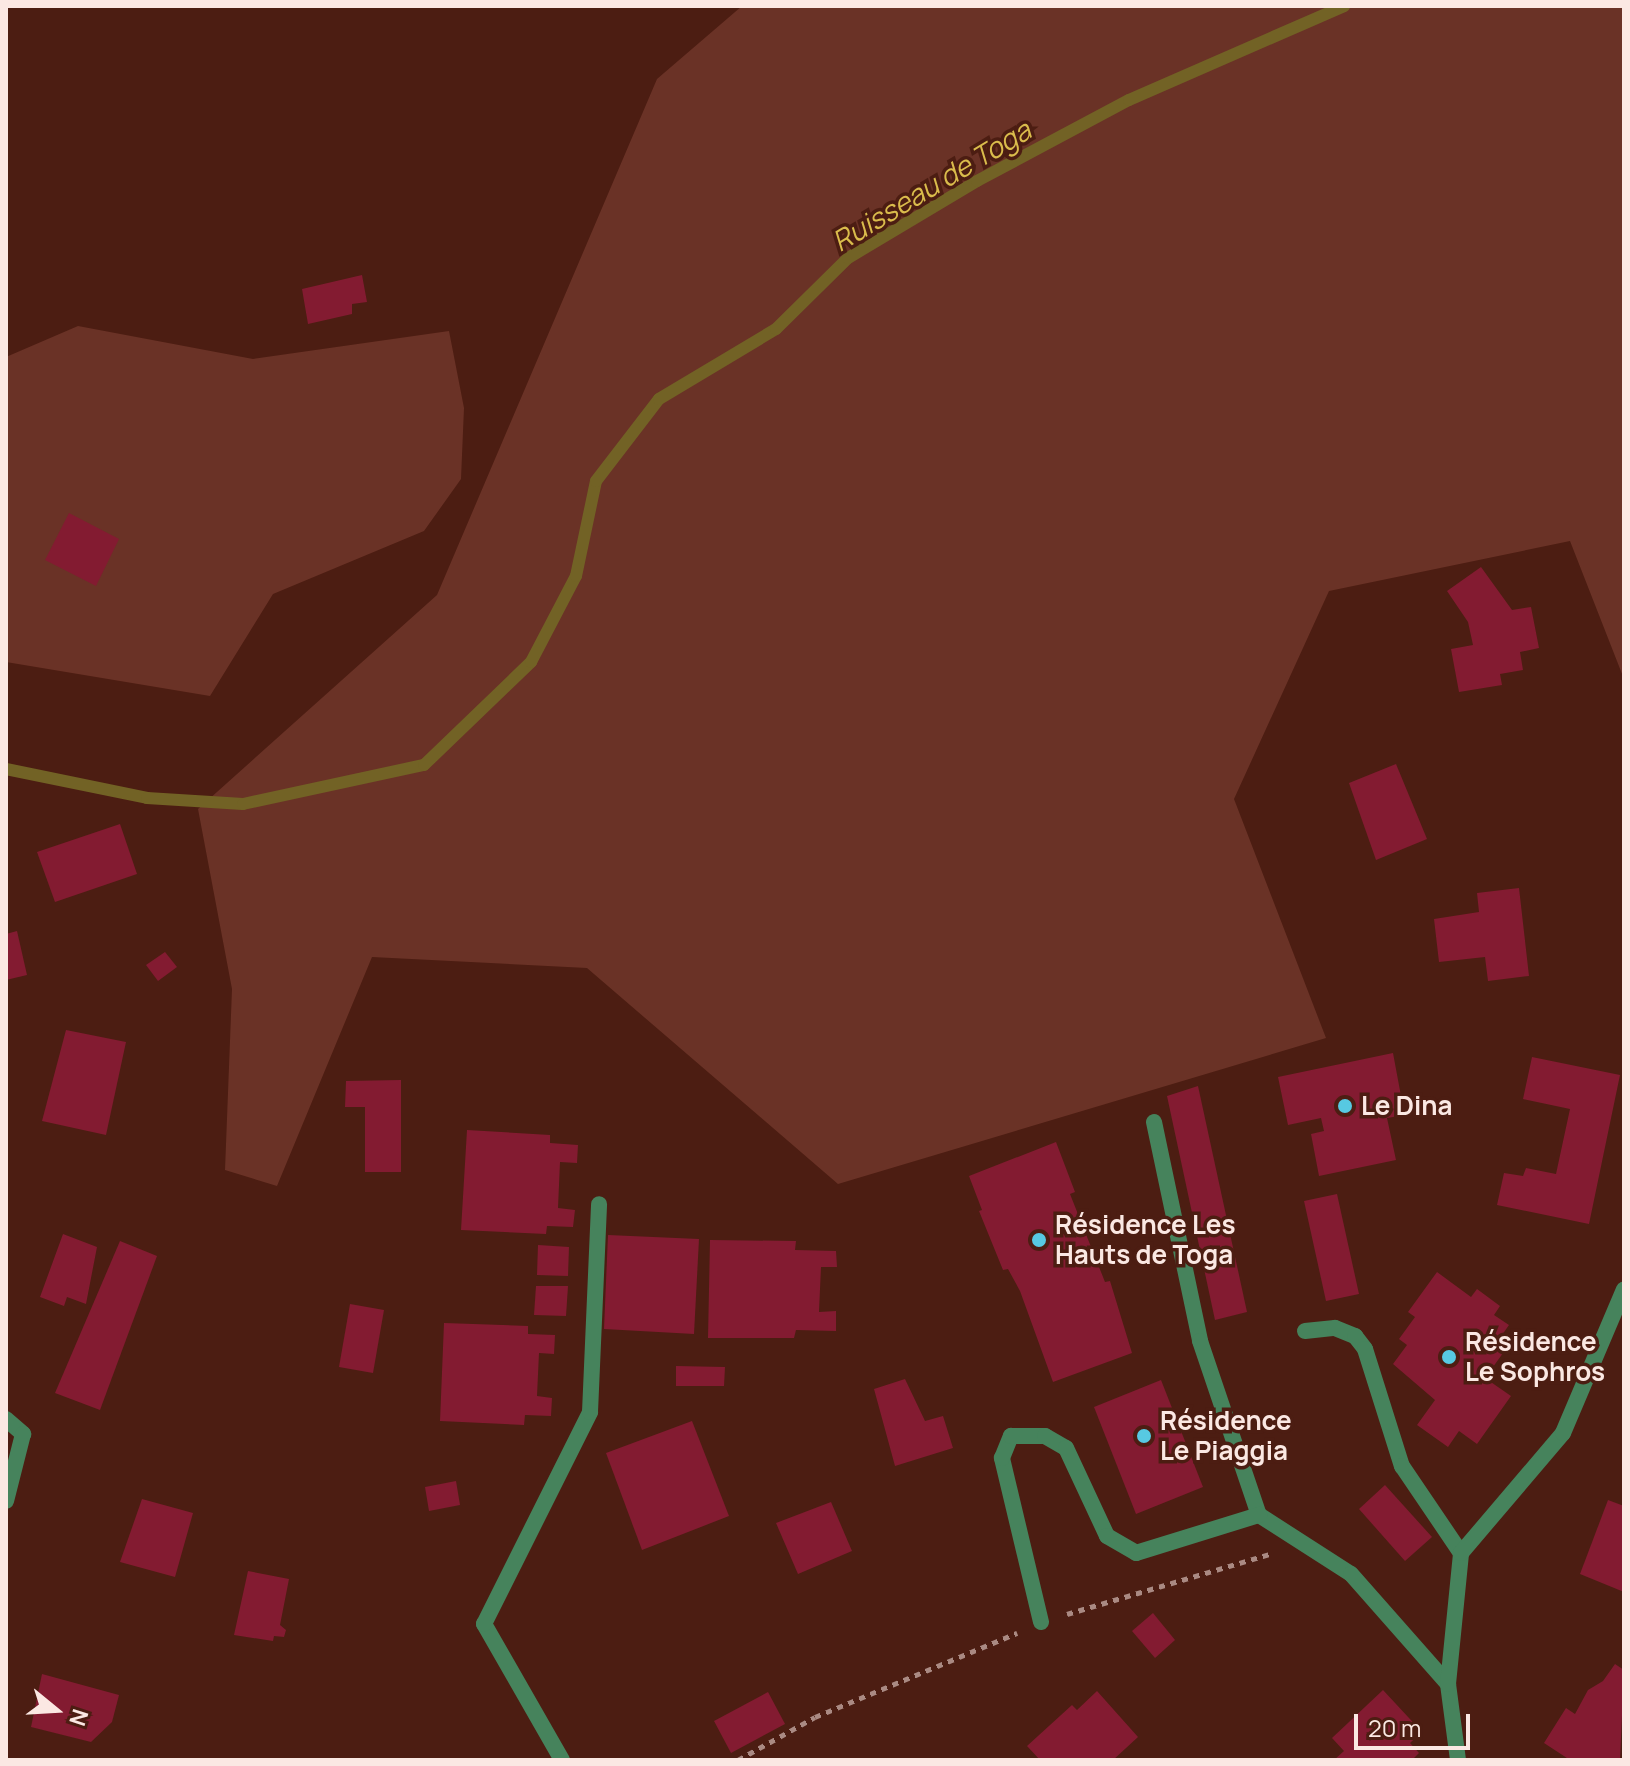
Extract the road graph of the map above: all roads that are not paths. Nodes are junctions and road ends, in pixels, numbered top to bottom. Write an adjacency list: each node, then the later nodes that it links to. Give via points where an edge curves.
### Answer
1 (1154, 1122): 7 (street, via 1200,1341)
2 (599, 1204): 11 (street, via 590,1412 484,1624)
3 (1624, 1289): 8 (street, via 1563,1433)
4 (1305, 1331): 8 (street, via 1335,1328 1355,1336 1365,1349 1402,1466)
5 (6, 1419): 6 (street, via 23,1434)
6 (6, 1501)
7 (1259, 1515): 9 (street, via 1136,1553 1107,1536 1066,1448 1045,1436 1011,1436 1002,1458); 10 (street, via 1351,1574)
8 (1461, 1553): 10 (street)
9 (1041, 1622)
10 (1448, 1684): 12 (street)
11 (562, 1760)
12 (1458, 1760)

